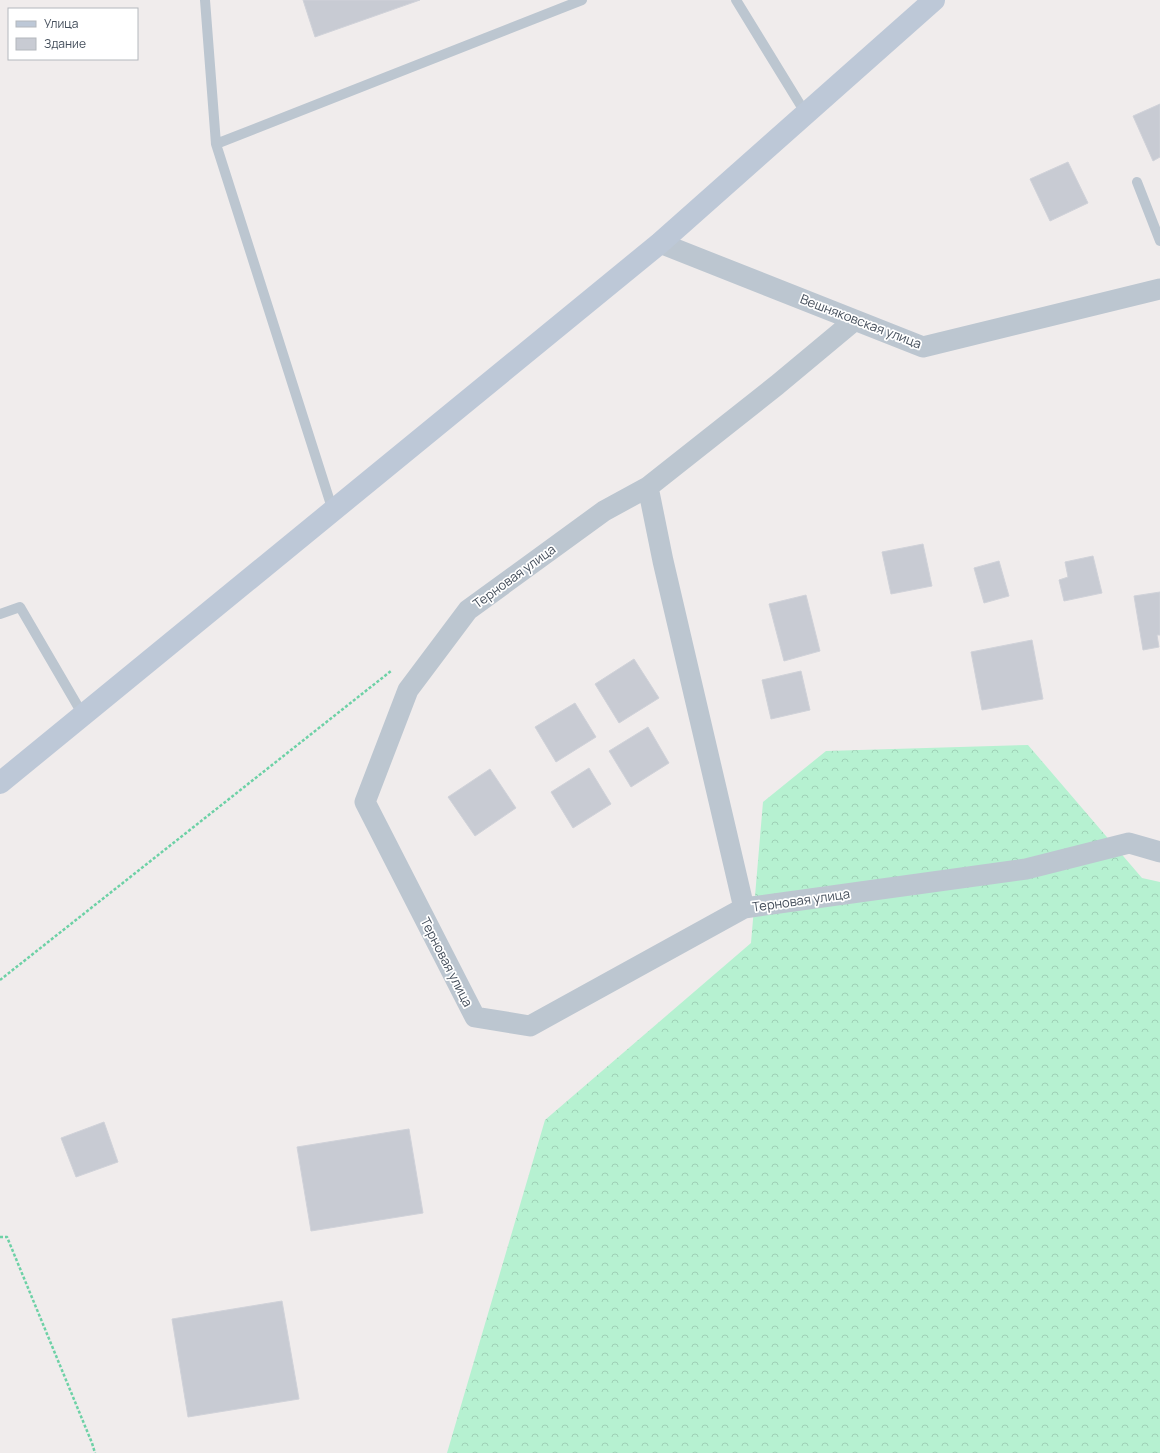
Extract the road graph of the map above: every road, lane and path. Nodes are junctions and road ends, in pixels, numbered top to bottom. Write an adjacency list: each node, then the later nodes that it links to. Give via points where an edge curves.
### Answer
1 (205, 0): 6 (lane)
2 (582, 0): 6 (lane)
3 (736, 0): 5 (lane)
4 (934, 0): 5 (main road)
5 (806, 114): 9 (main road)
6 (216, 144): 13 (lane)
7 (1137, 182): 8 (lane)
8 (1160, 241)
9 (660, 243): 11 (street, Вешняковская улица); 13 (main road)
10 (1157, 292): 11 (street, Вешняковская улица, via 923,347)
11 (855, 320): 12 (street)
12 (648, 487): 19 (street); 19 (street, Терновая улица, via 604,511 468,610 408,690 365,802 475,1017 530,1026)
13 (333, 511): 16 (main road)
14 (0, 614): 16 (lane, via 20,607)
15 (393, 669): 20 (path)
16 (83, 715): 17 (main road)
17 (0, 784)
18 (1160, 852): 19 (street, Терновая улица, via 1129,843 1026,869)
19 (744, 908)
20 (0, 980)
21 (0, 1237): 22 (path, via 7,1237)
22 (95, 1453)

